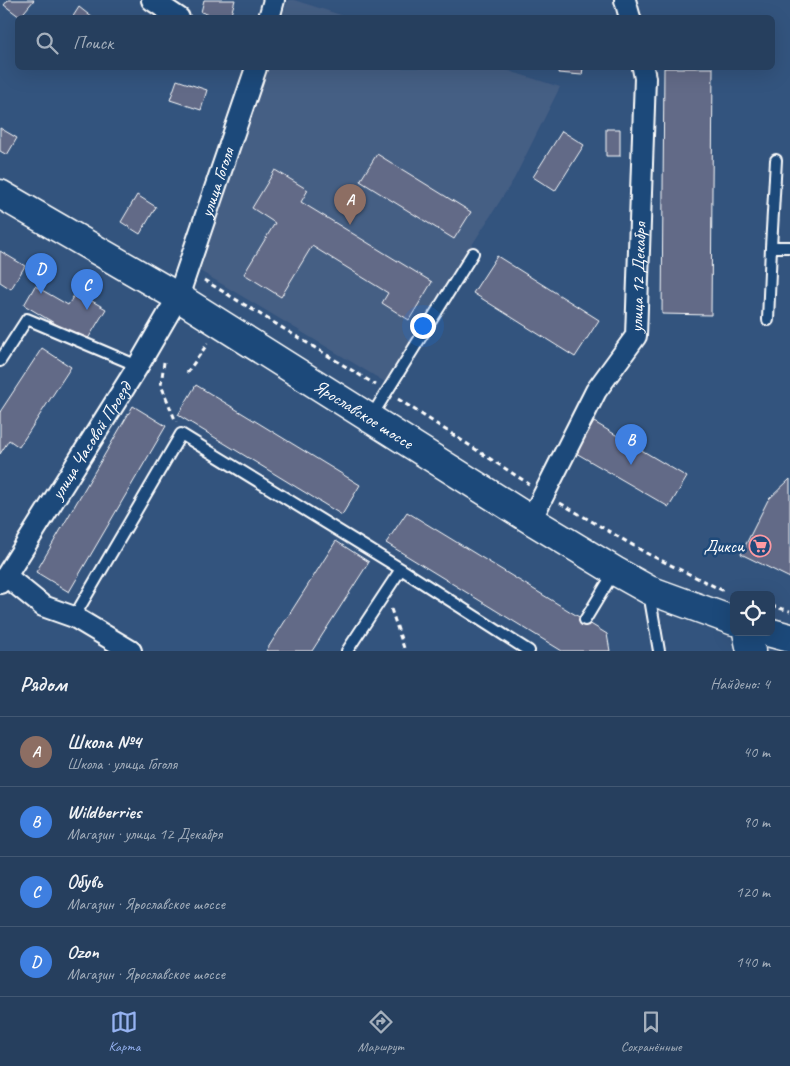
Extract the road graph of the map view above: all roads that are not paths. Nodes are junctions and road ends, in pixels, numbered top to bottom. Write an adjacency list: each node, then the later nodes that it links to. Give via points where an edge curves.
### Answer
1 (152, 0): 4 (street)
2 (274, 0): 5 (street)
3 (625, 0): 6 (street)
4 (174, 15)
5 (271, 15)
6 (629, 15)
7 (255, 70): 14 (street, улица Гоголя)
8 (643, 70): 19 (street, улица 12 Декабря, via 636,336 596,392)
9 (776, 160): 11 (lane)
10 (0, 194): 14 (main road, Ярославское шоссе)
11 (771, 247): 12 (lane); 15 (lane)
12 (790, 247)
13 (473, 252): 18 (lane)
14 (178, 298): 17 (street, улица Часовой Проезд); 18 (main road, Ярославское шоссе)
15 (768, 320)
16 (0, 362): 17 (lane, via 26,319)
17 (138, 366): 22 (street, улица Часовой Проезд)
18 (370, 418): 19 (main road, Ярославское шоссе)
19 (531, 520): 21 (main road, Ярославское шоссе)
20 (401, 569): 24 (lane, via 181,434); 31 (lane); 32 (lane)
21 (614, 571): 23 (main road, Ярославское шоссе); 25 (lane)
22 (2, 577): 24 (street, via 43,606)
23 (649, 590): 26 (main road, Ярославское шоссе); 33 (lane)
24 (74, 617): 30 (street)
25 (585, 620)
26 (730, 620)
27 (775, 634): 29 (main road)
28 (748, 636): 34 (main road)
29 (790, 638)
30 (131, 651)
31 (346, 651)
32 (529, 651)
33 (659, 651)
34 (751, 651)

